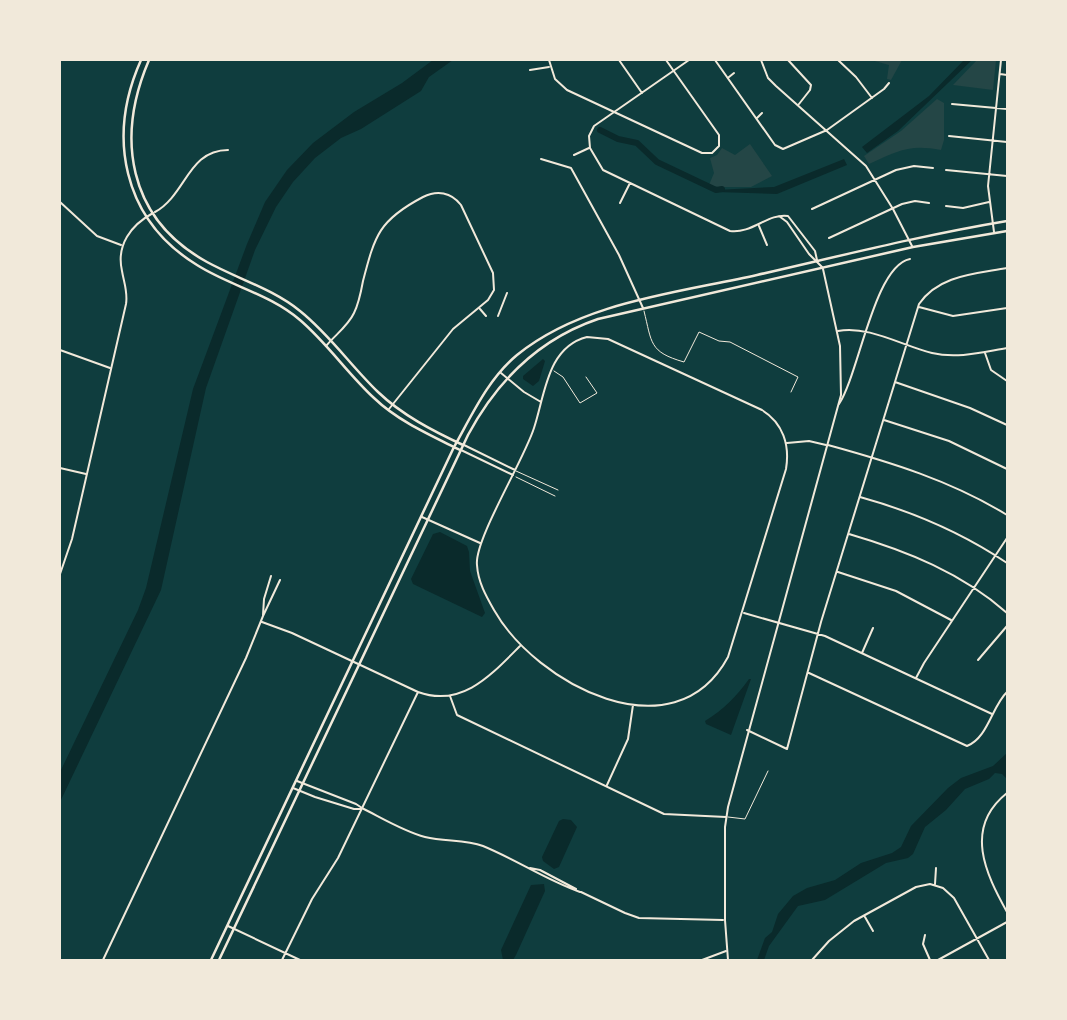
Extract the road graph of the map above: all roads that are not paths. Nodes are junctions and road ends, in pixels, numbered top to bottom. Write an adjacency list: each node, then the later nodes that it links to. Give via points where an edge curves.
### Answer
1 (141, 60): 52 (main road, via 123,118 123,147 129,176)
2 (149, 60): 50 (main road, via 133,109 130,142 137,177)
3 (549, 60): 12 (street)
4 (619, 60): 20 (street)
5 (666, 60): 14 (street)
6 (689, 60): 14 (street)
7 (715, 60): 18 (street)
8 (761, 60): 23 (street, via 768,78)
9 (788, 60): 23 (street, via 811,85)
10 (838, 60): 21 (street)
11 (1001, 60): 16 (street)
12 (549, 67): 13 (street); 26 (street, via 567,90)
13 (530, 70)
14 (674, 71): 20 (street); 26 (street, via 718,131 720,142 715,151 702,153)
15 (734, 73): 18 (street)
16 (999, 74): 17 (street); 24 (street)
17 (1007, 75)
18 (728, 78): 28 (street)
19 (889, 83): 21 (street)
20 (642, 93): 26 (street)
21 (872, 98): 29 (street)
22 (952, 104): 24 (street)
23 (798, 106): 29 (street)
24 (996, 108): 25 (street); 31 (street)
25 (1007, 109)
26 (615, 112): 33 (street, via 590,131)
27 (762, 113): 28 (street)
28 (756, 119): 29 (street, via 783,149)
29 (827, 130): 41 (street)
30 (949, 136): 31 (street)
31 (993, 140): 32 (street); 39 (street)
32 (1007, 142)
33 (590, 148): 35 (street); 42 (street, via 603,170)
34 (228, 150): 50 (street, via 199,160 170,201)
35 (574, 155)
36 (541, 159): 68 (street, via 571,169)
37 (933, 168): 41 (street, via 902,168)
38 (946, 170): 39 (street)
39 (989, 174): 40 (street); 44 (street)
40 (1007, 176)
41 (876, 179): 48 (street); 49 (street)
42 (630, 183): 45 (street); 54 (street, via 730,231)
43 (60, 202): 60 (street, via 97,236)
44 (989, 202): 47 (street, via 963,208); 55 (street)
45 (620, 203)
46 (929, 203): 48 (street, via 908,202)
47 (946, 206)
48 (893, 208): 58 (street); 59 (street)
49 (812, 209)
50 (154, 213): 52 (street); 77 (main road, via 184,247 289,302)
51 (779, 216): 54 (street); 64 (street); 64 (street, via 793,219)
52 (147, 217): 60 (street, via 134,226); 79 (main road, via 183,256 275,303)
53 (1007, 221): 55 (main road)
54 (758, 224): 61 (street)
55 (992, 224): 57 (street); 59 (main road)
56 (1007, 231): 57 (main road)
57 (994, 233): 62 (main road)
58 (830, 238)
59 (909, 240): 62 (street); 64 (main road)
60 (122, 245): 83 (street, via 127,296)
61 (767, 245)
62 (912, 247): 65 (main road)
63 (910, 259): 76 (street, via 897,266 886,281)
64 (817, 261): 65 (street); 68 (main road)
65 (823, 268): 71 (main road); 75 (street)
66 (1007, 268): 70 (street, via 944,282)
67 (507, 293): 74 (street)
68 (641, 301): 71 (street); 85 (main road, via 569,323 524,349)
69 (479, 307): 73 (street); 77 (street, via 494,290 493,273 458,201 435,193 399,210 384,224 370,252 353,317); 92 (street, via 453,329)
70 (918, 307): 72 (street, via 953,316); 78 (street)
71 (643, 308): 87 (main road, via 564,333); 90 (lane, via 657,351 684,362 699,332 730,342 798,377)
72 (1007, 308)
73 (485, 316)
74 (498, 316)
75 (837, 331): 76 (street); 93 (street, via 842,376)
76 (866, 333): 78 (street); 93 (street)
77 (330, 341): 79 (street); 92 (main road)
78 (905, 345): 82 (street, via 944,355); 89 (street)
79 (326, 346): 94 (main road)
80 (1007, 348): 82 (street)
81 (60, 350): 83 (street)
82 (985, 352): 88 (street, via 991,370)
83 (111, 368): 107 (street)
84 (552, 370): 86 (lane, via 563,377 580,403 597,393); 91 (street); 98 (street, via 561,352 576,341 608,339 762,410 778,423)
85 (500, 372): 87 (street); 97 (main road)
86 (586, 377)
87 (507, 378): 91 (street); 99 (main road, via 487,401)
88 (1007, 381)
89 (894, 382): 95 (street); 96 (street)
90 (791, 392)
91 (541, 402): 106 (street)
92 (392, 404): 94 (street); 97 (main road)
93 (839, 404): 100 (street)
94 (388, 410): 101 (main road)
95 (883, 420): 103 (street); 105 (street, via 949,441)
96 (1007, 425)
97 (457, 442): 99 (main road); 101 (main road)
98 (786, 443): 100 (street); 125 (street, via 786,469)
99 (463, 445): 102 (main road); 106 (street)
100 (828, 445): 103 (street); 130 (street)
101 (454, 447): 102 (main road); 113 (main road)
102 (460, 450): 108 (street); 114 (main road)
103 (871, 458): 111 (street); 112 (street, via 949,485)
104 (60, 468): 107 (street)
105 (1007, 469)
106 (516, 471): 108 (street); 109 (lane)
107 (87, 474): 121 (street)
108 (514, 476): 110 (lane); 117 (street)
109 (558, 490)
110 (555, 496)
111 (859, 496): 115 (street); 118 (street, via 929,520)
112 (1007, 515)
113 (422, 516): 114 (street); 137 (main road)
114 (429, 519): 117 (street); 138 (main road)
115 (848, 534): 120 (street); 124 (street, via 928,562)
116 (1007, 538): 118 (street)
117 (481, 544): 134 (street, via 477,561 483,589)
118 (996, 556): 119 (street); 124 (street)
119 (1007, 563)
120 (837, 571): 129 (street, via 896,591); 133 (street)
121 (60, 574)
122 (271, 576): 127 (street)
123 (281, 580): 127 (street)
124 (974, 588): 126 (street); 129 (street)
125 (743, 612): 130 (street); 144 (street, via 728,657 702,689 671,704)
126 (1007, 613)
127 (263, 616): 128 (street)
128 (261, 621): 137 (street); 169 (street)
129 (952, 621): 140 (street)
130 (778, 622): 133 (street); 146 (street)
131 (1007, 626): 136 (street)
132 (873, 628): 135 (street)
133 (818, 634): 135 (street); 139 (street)
134 (520, 646): 143 (street, via 480,684); 144 (street, via 547,670 578,688)
135 (861, 654): 140 (street)
136 (978, 660)
137 (353, 661): 138 (street); 148 (main road)
138 (359, 664): 141 (street); 149 (main road)
139 (808, 672): 145 (street, via 967,746); 146 (street, via 787,749)
140 (916, 679): 145 (street)
141 (418, 692): 143 (street); 154 (street)
142 (1007, 692): 145 (street)
143 (450, 696): 150 (street, via 457,715)
144 (633, 704): 150 (street, via 628,739)
145 (992, 714)
146 (747, 730): 155 (street)
147 (768, 771): 155 (lane, via 745,819)
148 (296, 780): 149 (street); 151 (main road)
149 (303, 784): 152 (main road); 154 (street)
150 (607, 786): 155 (street, via 668,816)
151 (292, 788): 152 (street); 162 (main road)
152 (299, 791): 154 (street); 163 (main road)
153 (1007, 793): 158 (street, via 988,818 982,844 985,868)
154 (362, 808): 160 (street, via 423,836 477,844 639,918); 168 (street)
155 (726, 817): 160 (street)
156 (936, 868): 157 (street)
157 (935, 885): 159 (street, via 916,887); 166 (street, via 954,898)
158 (1007, 912)
159 (864, 915): 164 (street); 176 (street, via 838,932)
160 (724, 920): 167 (street)
161 (1007, 922): 166 (street)
162 (227, 926): 163 (street); 170 (main road)
163 (234, 929): 168 (street); 171 (main road)
164 (873, 931)
165 (925, 934): 177 (street, via 923,944)
166 (977, 939): 178 (street); 179 (street)
167 (726, 951): 174 (street); 175 (street)
168 (285, 954): 172 (street); 173 (street)
169 (103, 961)
170 (211, 961)
171 (219, 961)
172 (282, 961)
173 (300, 961)
174 (702, 961)
175 (728, 961)
176 (812, 961)
177 (930, 961)
178 (938, 961)
179 (989, 961)

